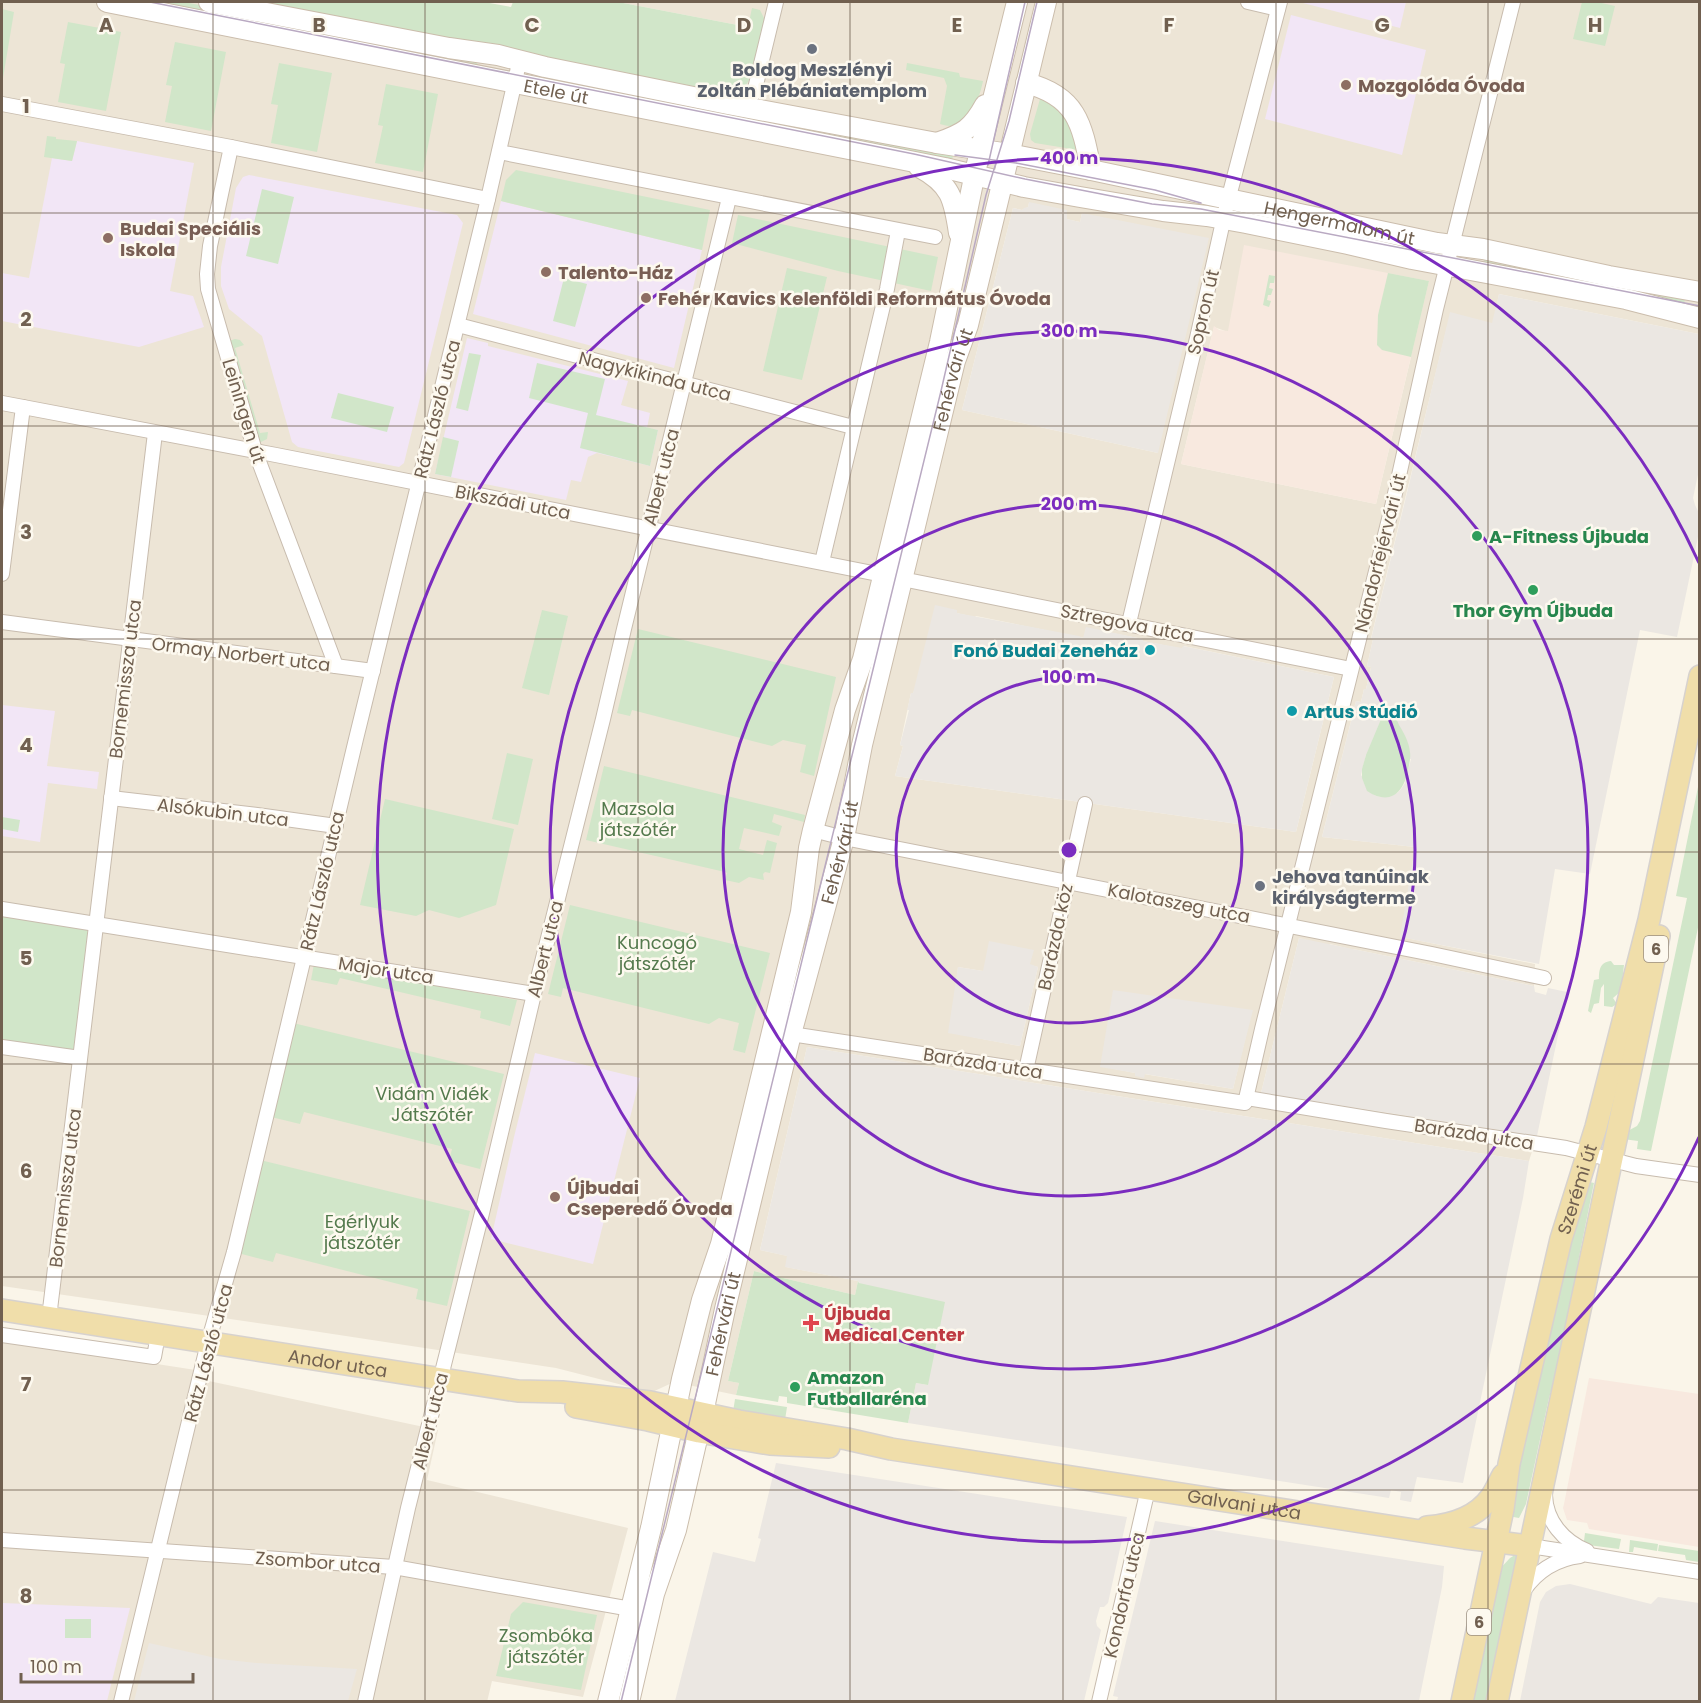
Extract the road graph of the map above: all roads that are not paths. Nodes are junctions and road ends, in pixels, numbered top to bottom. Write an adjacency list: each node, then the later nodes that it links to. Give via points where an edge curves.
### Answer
1 (107, 2): 10 (street, Etele út)
2 (209, 2): 9 (street, Etele út)
3 (776, 2): 13 (street)
4 (1017, 2): 12 (street, Fehérvári út)
5 (1046, 2): 11 (street, Fehérvári út)
6 (1248, 2): 8 (street)
7 (1513, 2): 33 (street, Nándorfejérvári út)
8 (1279, 5): 27 (street, Sopron út)
9 (520, 59): 10 (street, Rátz László utca); 15 (street, Etele út)
10 (515, 83): 20 (street, Rátz László utca); 22 (street, Etele út)
11 (1026, 83): 21 (street, Fehérvári út); 23 (street, via 1058,95 1072,110 1084,134)
12 (994, 90): 17 (street, via 975,123); 19 (street, Fehérvári út)
13 (754, 93): 15 (street); 16 (street)
14 (2, 104): 18 (street)
15 (728, 104): 16 (street, Etele út)
16 (778, 113): 17 (street, Etele út)
17 (938, 143): 19 (street, Etele út)
18 (231, 147): 28 (street); 42 (street, Leiningen út, via 210,246 208,289)
19 (980, 149): 21 (street, Hengermalom út); 24 (street, Fehérvári út)
20 (499, 152): 26 (street); 28 (street, Rátz László utca)
21 (1009, 154): 23 (street, Hengermalom út); 25 (street, Fehérvári út)
22 (906, 161): 24 (street, Etele út); 32 (street, via 935,176 949,191)
23 (1091, 170): 27 (street, Hengermalom út)
24 (974, 175): 25 (street, Etele út); 32 (street, Fehérvári út)
25 (1003, 182): 29 (street, Hengermalom út); 47 (street, Fehérvári út, via 968,324)
26 (729, 198): 30 (street); 37 (street, Albert utca)
27 (1228, 198): 29 (street, Sopron út); 33 (street, Hengermalom út)
28 (488, 199): 36 (street, Rátz László utca)
29 (1224, 219): 33 (street, Hengermalom út, via 1412,259); 49 (street, Sopron út)
30 (898, 231): 31 (street); 40 (street)
31 (935, 237)
32 (960, 240): 47 (street, Fehérvári út)
33 (1450, 255): 34 (street, Hengermalom út, via 1493,251); 35 (street, Hengermalom út); 52 (street, Nándorfejérvári út)
34 (1700, 292)
35 (1700, 318)
36 (458, 324): 37 (street, Nagykikinda utca); 43 (street, Rátz László utca)
37 (684, 383): 40 (street, Nagykikinda utca); 44 (street, Albert utca)
38 (2, 403): 39 (street, Bikszádi utca)
39 (23, 407): 41 (street, Bikszádi utca); 46 (street)
40 (853, 427): 45 (street)
41 (155, 433): 42 (street, Bikszádi utca); 50 (street, Bornemissza utca)
42 (255, 451): 43 (street, Bikszádi utca); 51 (street, Leiningen út)
43 (419, 483): 44 (street, Bikszádi utca); 53 (street, Rátz László utca)
44 (648, 530): 45 (street, Bikszádi utca); 67 (street, Albert utca)
45 (822, 562): 47 (street, Bikszádi utca)
46 (2, 574)
47 (893, 577): 49 (street, Sztregova utca); 59 (street, Fehérvári út, via 846,710); 60 (street, Fehérvári út)
48 (2, 622): 50 (street, Ormay Norbert utca)
49 (1129, 623): 52 (street, Sztregova utca)
50 (130, 640): 51 (street, Ormay Norbert utca); 56 (street, Bornemissza utca)
51 (336, 666): 53 (street, Ormay Norbert utca)
52 (1351, 669): 64 (street, Nándorfejérvári út)
53 (373, 671): 58 (street, Rátz László utca)
54 (1700, 676): 73 (main road, Szerémi út / 6, via 1648,920)
55 (1700, 739): 74 (main road, Szerémi út / 6)
56 (111, 798): 58 (street, Alsókubin utca); 63 (street, Bornemissza utca)
57 (1085, 804): 61 (street, Barázda köz)
58 (336, 826): 65 (street, Rátz László utca)
59 (813, 830): 60 (street, Kalotaszeg utca); 82 (street, Fehérvári út, via 798,924 721,1244 702,1300)
60 (844, 838): 61 (street, Kalotaszeg utca); 68 (street, Fehérvári út)
61 (1067, 881): 64 (street, Kalotaszeg utca); 71 (street, Barázda köz)
62 (2, 909): 63 (street, Major utca)
63 (96, 925): 65 (street, Major utca); 70 (street, Bornemissza utca)
64 (1288, 925): 66 (street, Kalotaszeg utca); 72 (street, Nándorfejérvári út)
65 (305, 957): 67 (street, Major utca); 80 (street, Rátz László utca, via 234,1252)
66 (1545, 978)
67 (534, 994): 81 (street, Albert utca)
68 (791, 1034): 71 (street, Barázda utca); 83 (street, Fehérvári út)
69 (2, 1047): 70 (street)
70 (80, 1058): 77 (street, Bornemissza utca)
71 (1026, 1070): 72 (street, Barázda utca)
72 (1246, 1101): 73 (street, Barázda utca)
73 (1587, 1154): 74 (street, Barázda utca); 84 (main road, Szerémi út / 6, via 1561,1239)
74 (1612, 1160): 75 (street, Barázda utca); 85 (main road, Szerémi út / 6)
75 (1700, 1175)
76 (2, 1310): 77 (main road, Andor utca)
77 (49, 1318): 79 (main road, Andor utca)
78 (2, 1335): 79 (street, via 154,1357)
79 (158, 1335): 80 (main road, Andor utca)
80 (208, 1343): 81 (main road, Andor utca); 91 (street, Rátz László utca)
81 (441, 1379): 82 (main road, Andor utca, via 518,1391 560,1404 648,1420); 93 (street, Albert utca)
82 (674, 1416): 83 (main road, Andor utca); 96 (street, Fehérvári út)
83 (701, 1423): 86 (main road, Galvani utca); 100 (street, Fehérvári út)
84 (1509, 1464): 87 (main road, via 1490,1499 1471,1516 1434,1527); 89 (main road, Szerémi út / 6)
85 (1545, 1480): 90 (main road, Szerémi út / 6); 92 (street, Galvani utca, via 1546,1507 1553,1524 1578,1547)
86 (1148, 1489): 87 (main road, Galvani utca); 101 (street, Kondorfa utca)
87 (1405, 1529): 89 (main road, Galvani utca)
88 (2, 1540): 91 (street, Zsombor utca)
89 (1496, 1543): 90 (main road, Galvani utca); 102 (main road, Szerémi út / 6)
90 (1530, 1546): 92 (street, Galvani utca); 95 (main road, Szerémi út / 6)
91 (158, 1551): 93 (street, Zsombor utca); 97 (street, Rátz László utca)
92 (1600, 1556): 94 (street, Galvani utca); 95 (street, Galvani utca, via 1554,1563 1541,1570)
93 (394, 1567): 96 (street, Zsombor utca); 98 (street, Albert utca)
94 (1700, 1572)
95 (1520, 1595): 103 (main road, Szerémi út / 6)
96 (631, 1609): 99 (street, Fehérvári út)
97 (121, 1701)
98 (365, 1701)
99 (608, 1701)
100 (629, 1701)
101 (1099, 1701)
102 (1462, 1701)
103 (1497, 1701)

